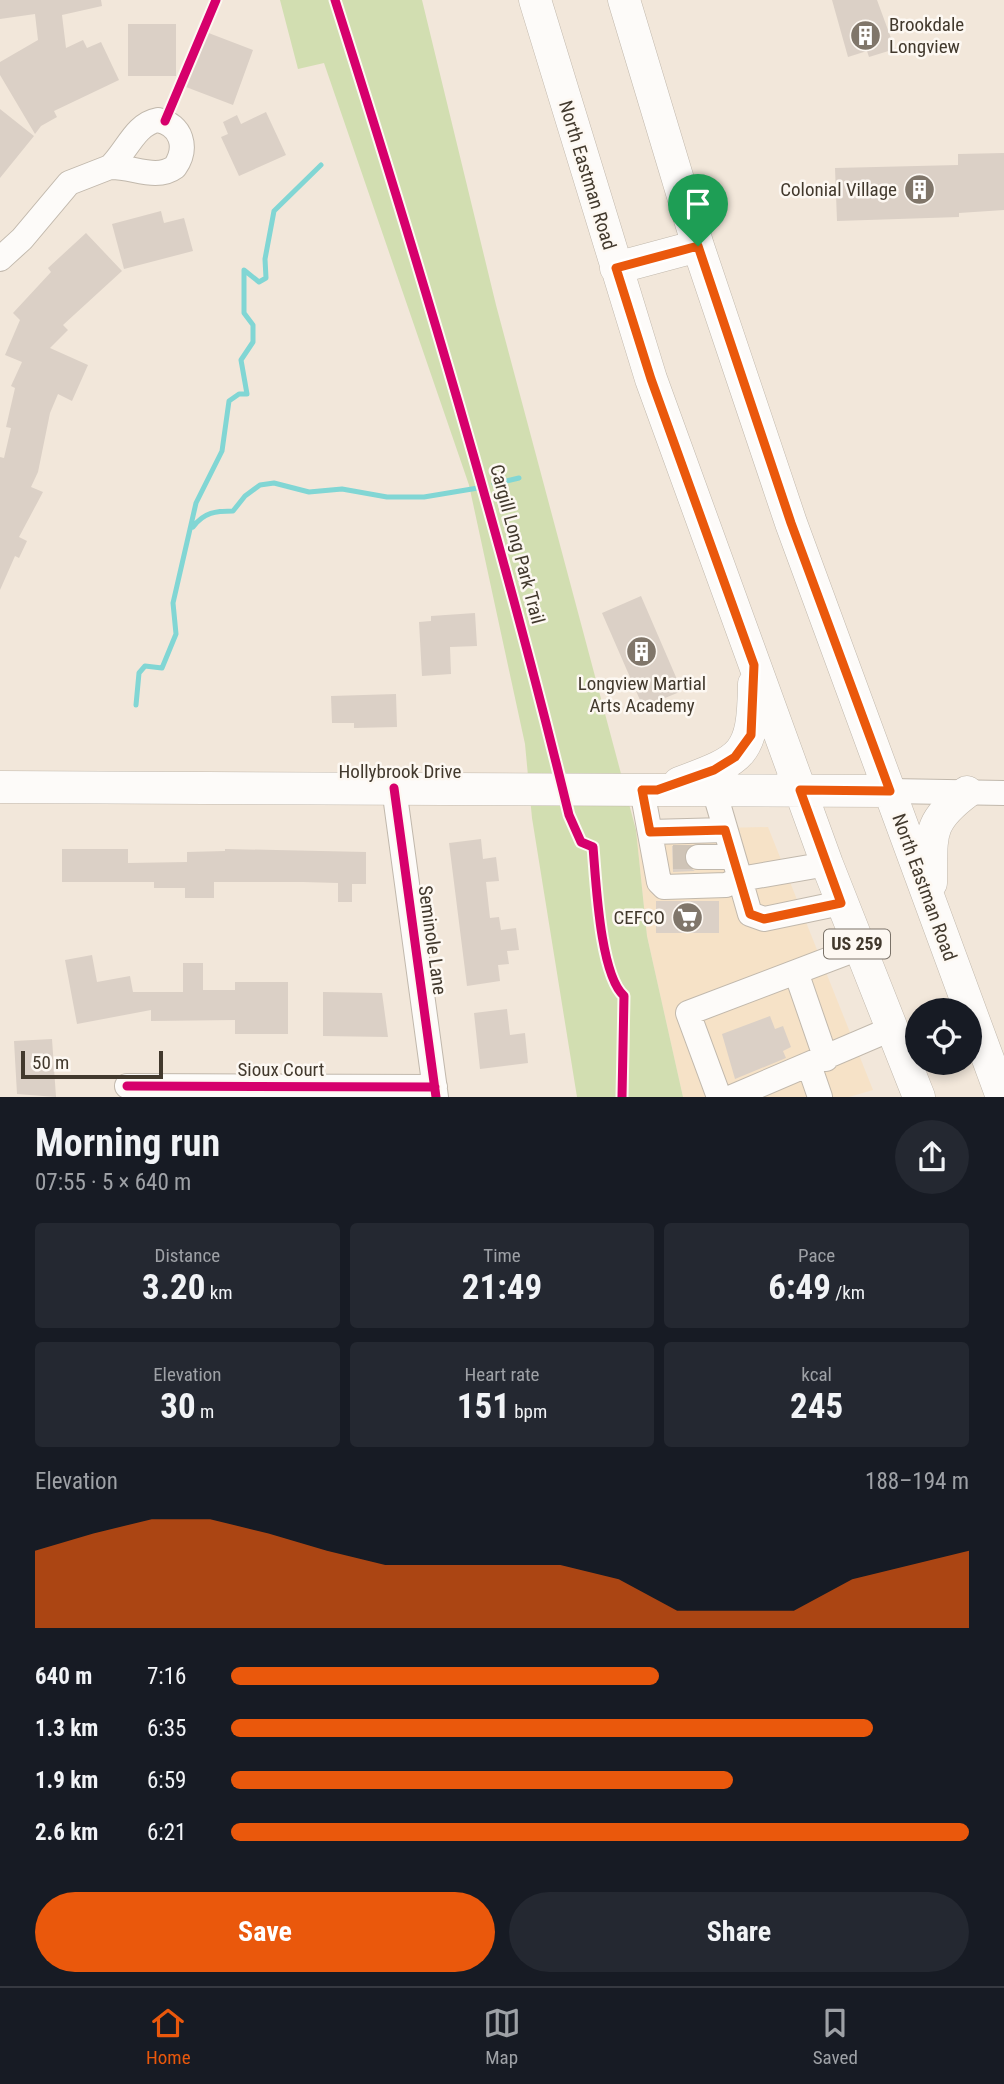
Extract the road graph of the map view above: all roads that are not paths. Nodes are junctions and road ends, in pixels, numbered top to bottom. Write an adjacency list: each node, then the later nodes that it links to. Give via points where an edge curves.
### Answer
1 (535, 0): 6 (main road, North Eastman Road / US 259)
2 (624, 0): 4 (main road, North Eastman Road)
3 (110, 167): 5 (street, via 69,183)
4 (698, 246): 6 (main road); 13 (main road, North Eastman Road, via 791,523)
5 (0, 259)
6 (616, 268): 7 (main road, North Eastman Road / US 259)
7 (754, 665): 10 (main road, via 753,721 745,745 727,764); 12 (main road, North Eastman Road / US 259)
8 (0, 787): 9 (main road, Hollybrook Drive)
9 (394, 788): 10 (main road, Hollybrook Drive); 28 (street, Seminole Lane)
10 (650, 790): 11 (main road, Hollybrook Drive); 17 (street)
11 (714, 790): 12 (main road, Hollybrook Drive); 16 (street)
12 (800, 790): 13 (main road, Hollybrook Drive); 19 (main road, North Eastman Road / US 259)
13 (890, 791): 14 (street, Hollybrook Drive); 21 (main road, North Eastman Road)
14 (967, 792): 15 (street, Hollybrook Drive); 21 (main road, via 943,811 933,830)
15 (1004, 793)
16 (725, 830): 17 (street); 20 (street)
17 (650, 832): 20 (street, via 664,857 659,881 664,887 726,885)
18 (698, 857): 20 (street)
19 (827, 864): 20 (street); 22 (main road, North Eastman Road / US 259)
20 (736, 868): 22 (street, via 750,914 764,919)
21 (931, 902): 33 (main road, North Eastman Road)
22 (841, 903): 23 (main road, North Eastman Road / US 259)
23 (859, 948): 24 (street); 25 (main road, North Eastman Road / US 259)
24 (796, 972): 26 (street); 29 (street, via 688,1013)
25 (891, 1029): 26 (street); 32 (main road, North Eastman Road / US 259)
26 (817, 1062): 30 (street); 31 (street)
27 (127, 1086): 28 (street, Sioux Court)
28 (436, 1092)
29 (719, 1097)
30 (732, 1097)
31 (820, 1097)
32 (919, 1097)
33 (1002, 1097)

